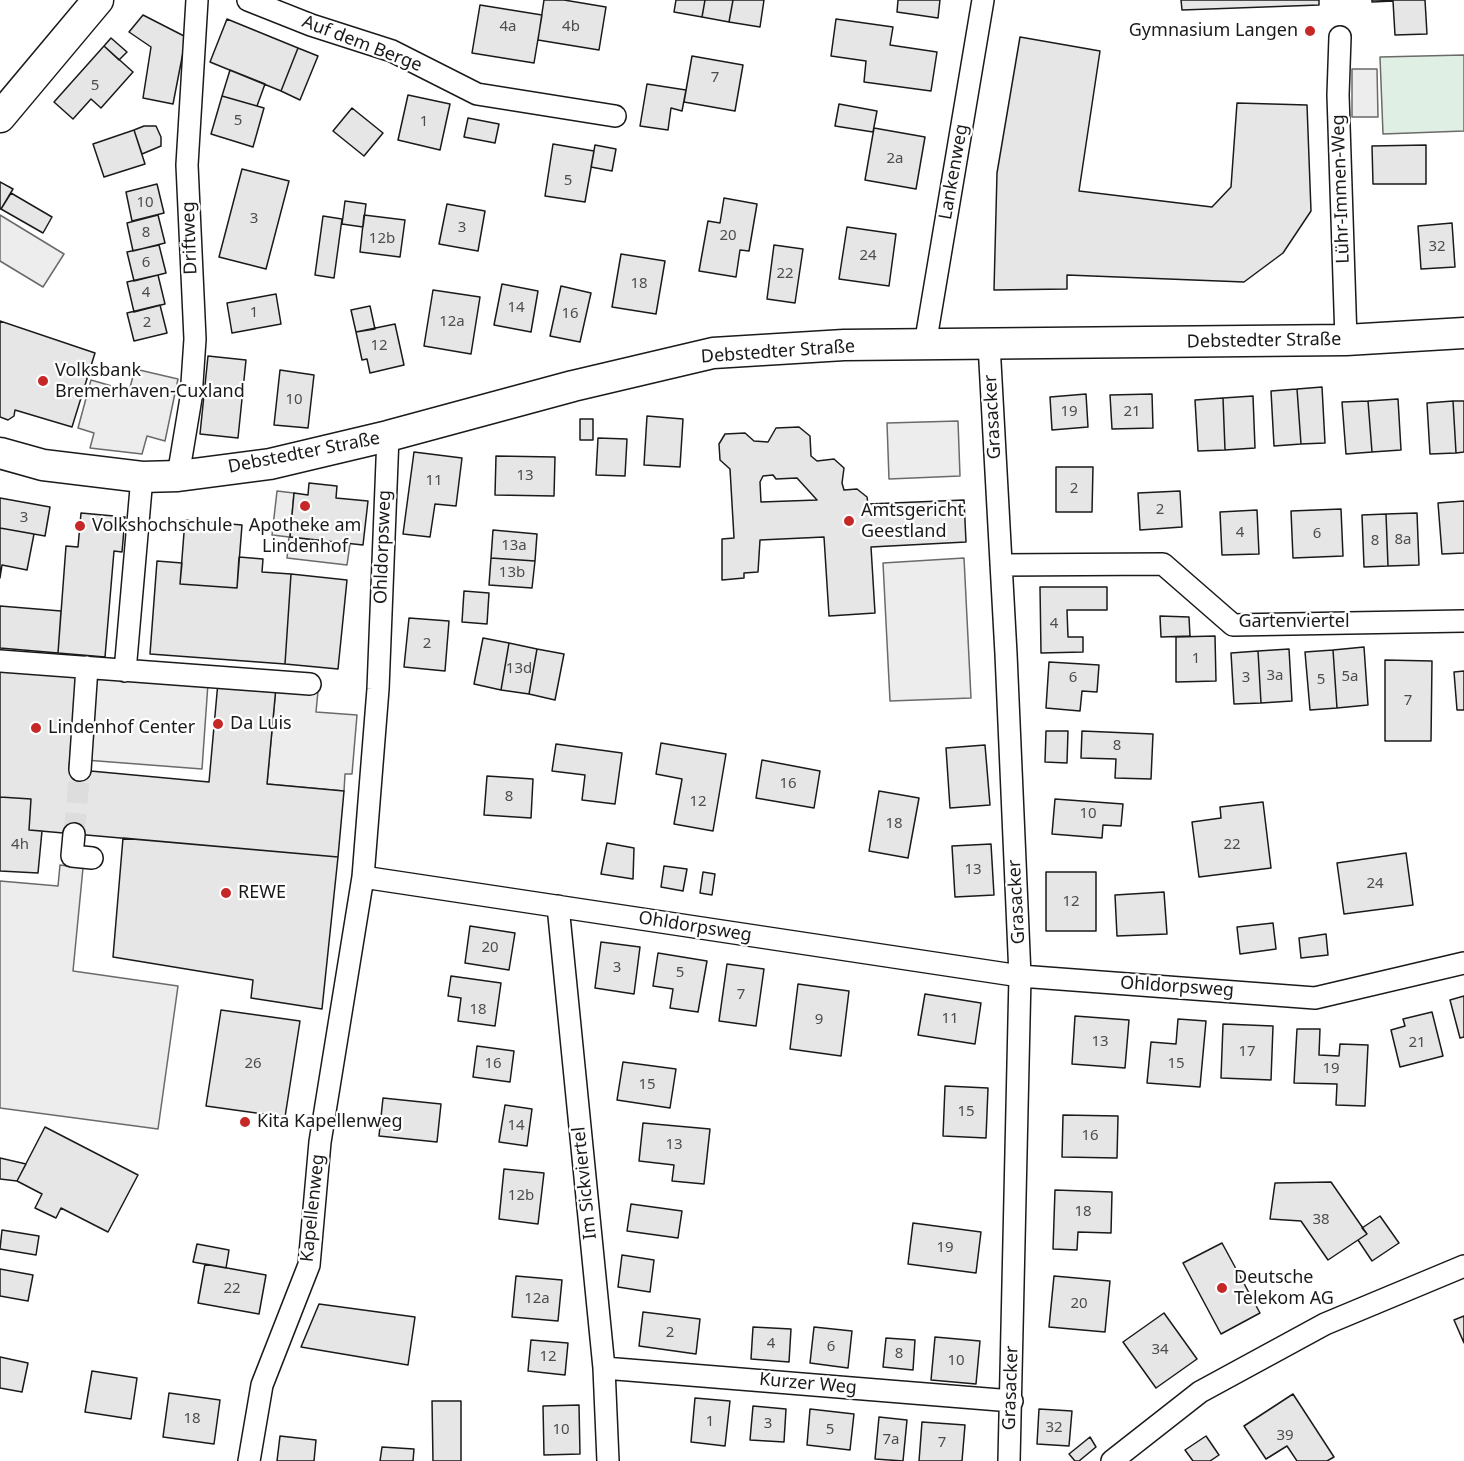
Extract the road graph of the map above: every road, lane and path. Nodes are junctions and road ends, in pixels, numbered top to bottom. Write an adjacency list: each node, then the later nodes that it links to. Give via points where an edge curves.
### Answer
1 (98, 0): 7 (main road)
2 (197, 0): 14 (street, Driftweg, via 187,165 195,339 191,398)
3 (248, 0): 6 (street, Auf dem Berge, via 392,51 477,94)
4 (983, 0): 11 (street, Lankenweg)
5 (1340, 38): 9 (street, Lühr-Immen-Weg, via 1338,95)
6 (615, 116)
7 (0, 117)
8 (1464, 333): 9 (main road, Debstedter Straße)
9 (1346, 340): 10 (main road, Debstedter Straße)
10 (989, 344): 11 (main road, Debstedter Straße); 16 (street, Grasacker)
11 (925, 345): 12 (main road, Debstedter Straße, via 844,345 713,353)
12 (387, 436): 14 (main road, Debstedter Straße, via 270,464); 25 (street, Ohldorpsweg, via 378,689)
13 (0, 453): 15 (main road, Debstedter Straße, via 43,465)
14 (178, 476): 15 (main road, Debstedter Straße)
15 (142, 477): 20 (street)
16 (1001, 565): 17 (street, Gartenviertel, via 1163,564 1233,625); 28 (street, Grasacker)
17 (1464, 621)
18 (0, 660): 19 (street)
19 (87, 667): 20 (street); 22 (street)
20 (125, 671): 21 (street)
21 (310, 684)
22 (80, 770)
23 (74, 834): 24 (street, via 72,855)
24 (92, 858)
25 (363, 877): 26 (street, Ohldorpsweg); 32 (street, Kapellenweg, via 320,1142 309,1264 262,1385)
26 (558, 906): 28 (street, Ohldorpsweg); 30 (street, Im Sickviertel)
27 (1464, 963): 28 (street, Ohldorpsweg, via 1314,998)
28 (1020, 976): 31 (street, Grasacker)
29 (1464, 1266): 35 (street, via 1325,1324 1200,1392)
30 (604, 1368): 31 (street, Kurzer Weg); 33 (street, Im Sickviertel)
31 (1012, 1401): 34 (street, Grasacker)
32 (249, 1461)
33 (608, 1461)
34 (1009, 1461)
35 (1113, 1461)

